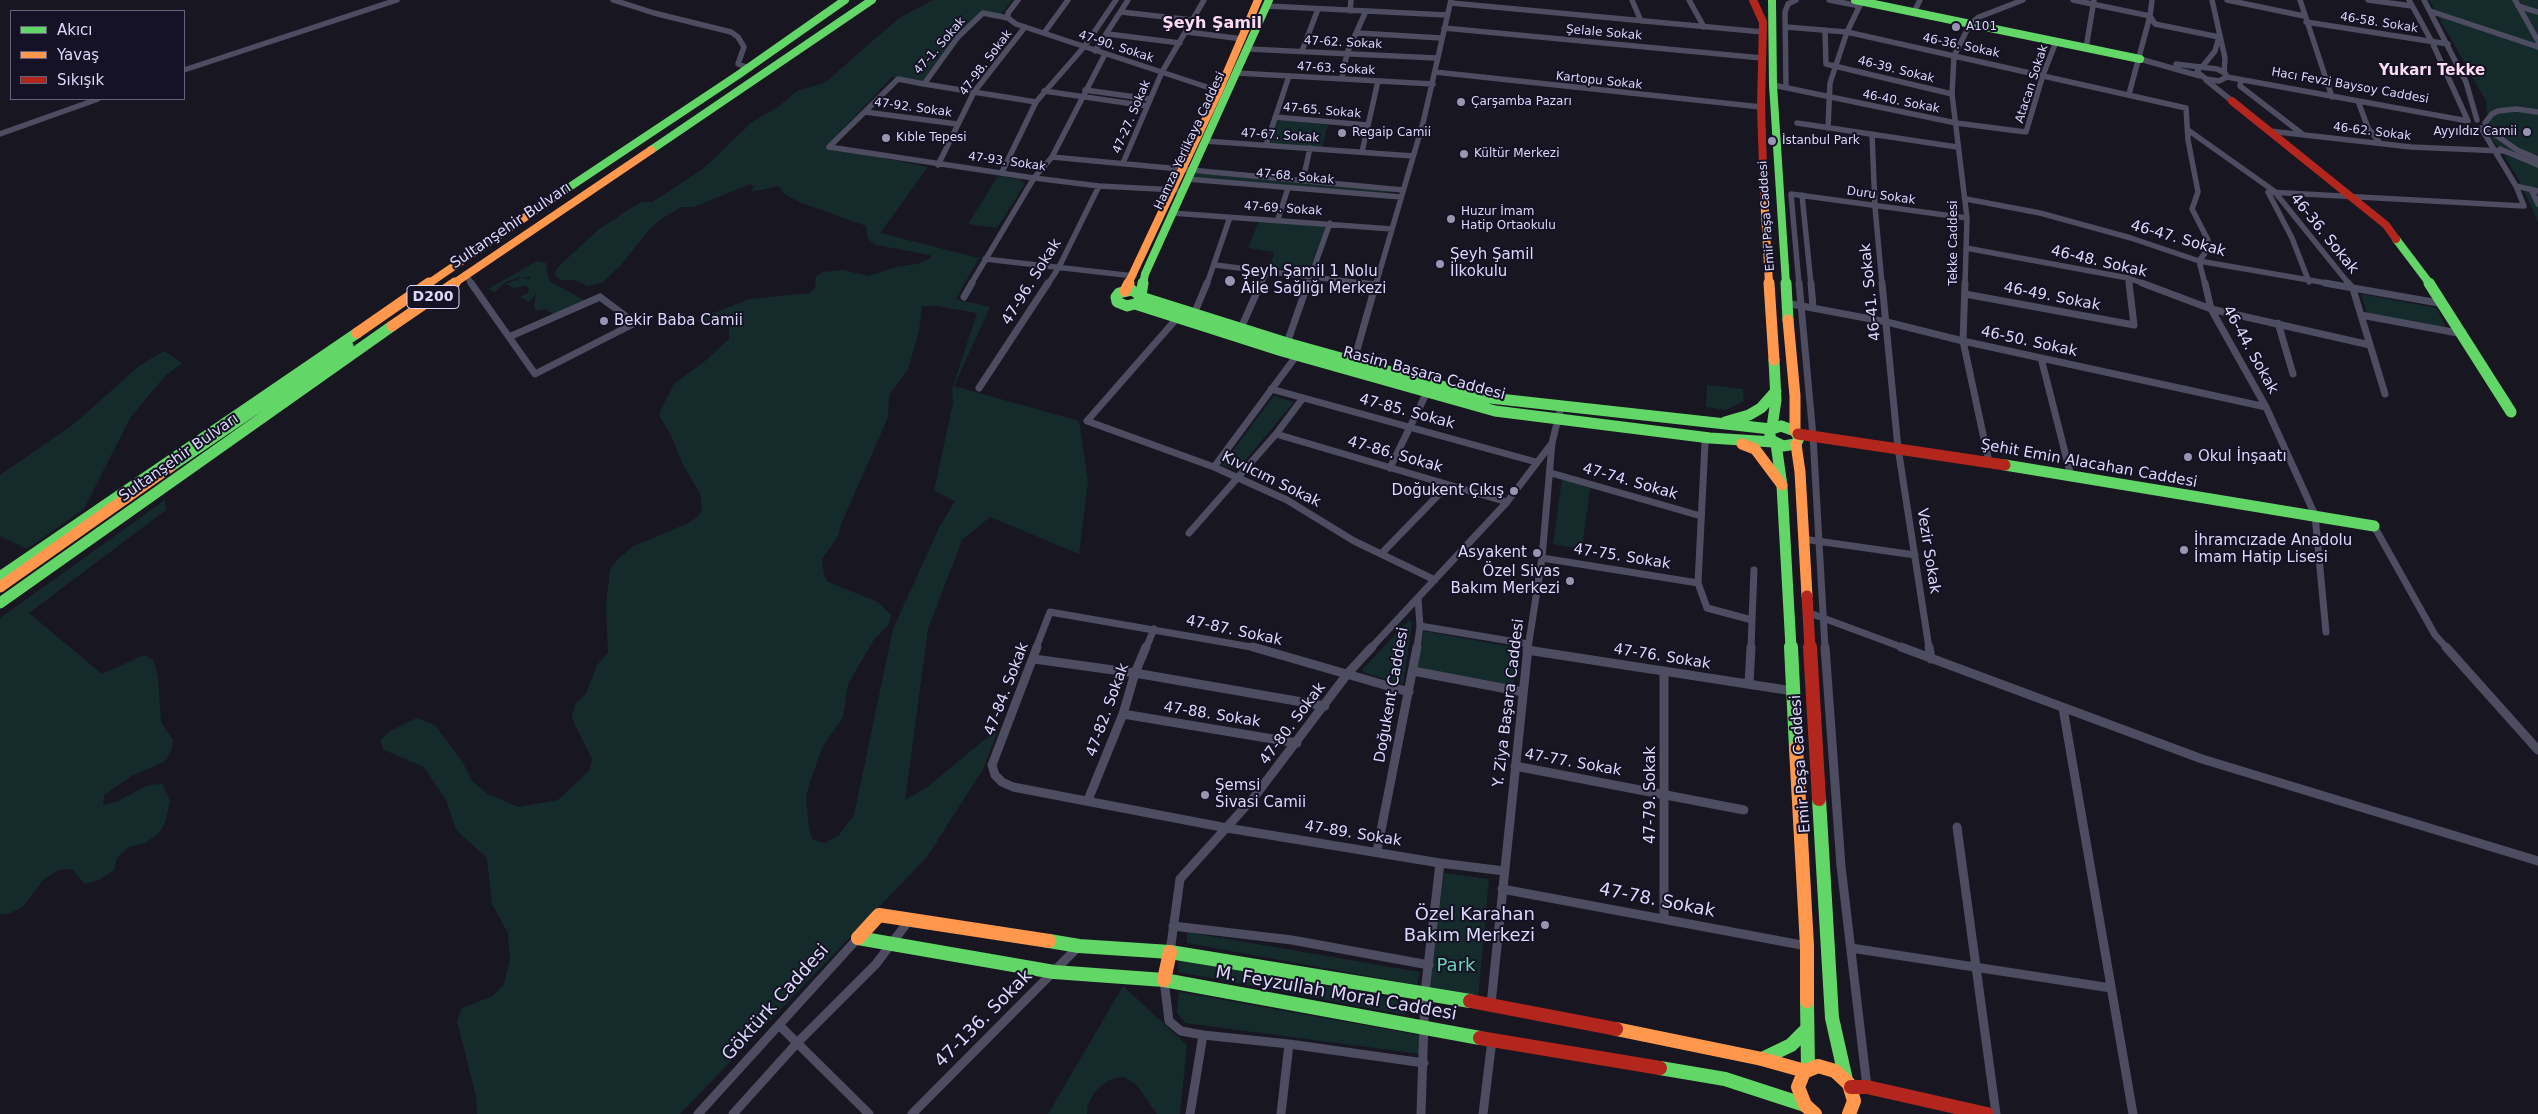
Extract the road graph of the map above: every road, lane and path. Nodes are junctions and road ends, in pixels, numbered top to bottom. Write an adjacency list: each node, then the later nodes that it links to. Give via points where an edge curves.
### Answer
1 (397, 0): 84 (street)
2 (614, 0): 83 (street, via 730,32 744,47 738,64)
3 (845, 0): 83 (main road, Sultanşehir Bulvarı)
4 (858, 0): 254 (main road, Sultanşehir Bulvarı / D200, via 196,448)
5 (872, 0): 181 (main road, Sultanşehir Bulvarı / D200)
6 (1018, 0): 44 (street)
7 (1068, 0): 59 (street)
8 (1116, 0): 70 (street)
9 (1128, 0): 40 (street)
10 (1204, 0): 46 (street, 47-27. Sokak)
11 (1351, 0): 37 (street)
12 (1632, 0): 47 (street)
13 (1689, 0): 51 (street)
14 (1753, 0): 57 (main road, Emir Paşa Caddesi, via 1761,15)
15 (1796, 0): 52 (street, via 1786,6)
16 (1830, 0): 30 (street)
17 (2023, 0): 31 (street)
18 (2073, 0): 32 (street)
19 (2152, 0): 43 (street)
20 (2212, 0): 62 (street)
21 (2227, 0): 45 (street, 46-58. Sokak)
22 (2300, 0): 45 (street)
23 (2368, 0): 34 (street)
24 (2408, 0): 34 (street)
25 (2424, 0): 39 (street)
26 (2515, 0): 35 (street)
27 (1451, 1): 42 (street); 47 (street)
28 (1773, 1): 99 (main road, Emir Paşa Caddesi)
29 (1265, 2): 36 (street); 68 (main road, Hamza Yerlikaya Caddesi)
30 (1862, 2): 33 (main road); 48 (main road); 58 (street)
31 (2012, 2): 48 (street)
32 (2094, 2): 43 (street); 72 (street)
33 (1918, 5): 48 (main road)
34 (2412, 6): 66 (street)
35 (2518, 6): 41 (street); 49 (street)
36 (1318, 9): 37 (street); 74 (street)
37 (1350, 10): 38 (street)
38 (1366, 11): 42 (street); 60 (street)
39 (2430, 11): 69 (street); 71 (street)
40 (1121, 12): 46 (street); 61 (street)
41 (2538, 12)
42 (1447, 15): 53 (street)
43 (2150, 16): 62 (street, via 2155,24); 80 (street)
44 (1008, 18): 50 (street, 47-90. Sokak); 97 (street, 47-1. Sokak, via 983,12 958,37)
45 (2305, 19): 66 (street, 46-58. Sokak); 109 (street)
46 (1192, 20): 56 (street, 47-27. Sokak)
47 (1641, 21): 51 (street)
48 (1970, 24): 65 (main road); 77 (street, Tekke Caddesi)
49 (2528, 24): 54 (street); 64 (street)
50 (1026, 27): 59 (street, 47-90. Sokak); 105 (street, 47-98. Sokak)
51 (1704, 27): 57 (street)
52 (1786, 27): 55 (street, 46-36. Sokak); 100 (street)
53 (1444, 28): 63 (street); 79 (street, Şelale Sokak)
54 (2538, 28)
55 (1825, 30): 58 (street, 46-36. Sokak); 81 (street, via 1825,62)
56 (1187, 32): 67 (street, 47-27. Sokak); 68 (street, 47-62. Sokak)
57 (1762, 32): 79 (main road, Emir Paşa Caddesi)
58 (1846, 32): 77 (street, 46-36. Sokak); 81 (street)
59 (1044, 33): 70 (street, 47-90. Sokak)
60 (1358, 33): 63 (street); 75 (street)
61 (1108, 34): 67 (street); 73 (street)
62 (2219, 37): 82 (street, via 2215,51); 91 (street, via 2225,58)
63 (1441, 38): 78 (street)
64 (2538, 40)
65 (2056, 42): 72 (main road); 88 (street, Atacan Sokak)
66 (2432, 42): 69 (street, 46-58. Sokak); 94 (street)
67 (1180, 43): 85 (street, 47-27. Sokak)
68 (1246, 44): 74 (street, 47-62. Sokak); 87 (main road, Hamza Yerlikaya Caddesi); 104 (main road, Hamza Yerlikaya Caddesi)
69 (2448, 44): 96 (street)
70 (1084, 47): 73 (street, 47-90. Sokak); 103 (street)
71 (2538, 47)
72 (2086, 48): 80 (main road)
73 (1095, 51): 76 (street, 47-90. Sokak)
74 (1302, 51): 75 (street, 47-62. Sokak)
75 (1347, 52): 78 (street, 47-62. Sokak); 92 (street)
76 (1105, 54): 85 (street, 47-90. Sokak); 106 (street)
77 (1954, 56): 88 (street, 46-36. Sokak); 107 (street, Tekke Caddesi)
78 (1436, 58): 86 (street)
79 (1762, 58): 117 (main road, Emir Paşa Caddesi)
80 (2140, 58): 82 (street); 90 (street); 108 (street)
81 (1835, 65): 107 (street, 46-39. Sokak); 111 (street)
82 (2201, 67): 90 (street, via 2197,71); 91 (street, via 2214,68)
83 (748, 68): 251 (main road, Sultanşehir Bulvarı)
84 (185, 70)
85 (1162, 72): 104 (street, 47-90. Sokak); 110 (street, 47-27. Sokak)
86 (1435, 72): 98 (street); 117 (street, Kartopu Sokak)
87 (1237, 73): 89 (street, 47-63. Sokak); 135 (main road, Hamza Yerlikaya Caddesi)
88 (2043, 75): 108 (street, 46-36. Sokak); 131 (street, Atacan Sokak)
89 (1289, 76): 92 (street, 47-63. Sokak); 120 (street)
90 (2202, 77): 91 (street); 113 (street)
91 (2225, 77): 93 (street, Hacı Fevzi Baysoy Caddesi); 113 (street)
92 (1342, 78): 95 (street, 47-63. Sokak)
93 (2241, 80): 109 (street, Hacı Fevzi Baysoy Caddesi); 134 (street, via 2240,86)
94 (2450, 80): 96 (street); 101 (street)
95 (1378, 81): 98 (street, 47-63. Sokak); 126 (street)
96 (2466, 82): 102 (street)
97 (924, 84): 105 (street); 118 (street, 47-1. Sokak, via 898,80)
98 (1433, 84): 145 (street)
99 (1773, 85): 100 (street, 46-40. Sokak); 191 (main road, Emir Paşa Caddesi)
100 (1786, 87): 111 (street, 46-40. Sokak)
101 (2454, 87): 102 (street); 122 (street)
102 (2468, 89): 121 (street)
103 (1044, 91): 106 (street); 115 (street)
104 (1219, 91): 152 (main road, Hamza Yerlikaya Caddesi)
105 (974, 92): 115 (street); 123 (street, 47-98. Sokak)
106 (1083, 94): 110 (street); 116 (street); 146 (street)
107 (1952, 94): 125 (street, Tekke Caddesi)
108 (2129, 94): 129 (street, via 2186,108)
109 (2332, 97): 114 (street, Hacı Fevzi Baysoy Caddesi)
110 (1150, 99): 116 (street, 47-27. Sokak)
111 (1830, 99): 125 (street, 46-40. Sokak); 128 (street)
112 (95, 100): 132 (street)
113 (2232, 101): 130 (main road)
114 (2358, 101): 122 (street, Hacı Fevzi Baysoy Caddesi); 136 (street, via 2368,128)
115 (1036, 102): 151 (street)
116 (1147, 106): 148 (street, 47-27. Sokak)
117 (1761, 107): 213 (main road, Emir Paşa Caddesi)
118 (865, 112): 123 (street, 47-92. Sokak); 139 (street, 47-1. Sokak)
119 (2538, 112): 127 (street, via 2498,111)
120 (1275, 117): 126 (street, 47-65. Sokak); 138 (street)
121 (2477, 120): 122 (street); 127 (street)
122 (2468, 121): 127 (street, via 2472,126)
123 (957, 124): 149 (street, 47-98. Sokak)
124 (1797, 124): 128 (street)
125 (1956, 124): 131 (street, 46-40. Sokak); 141 (street, Tekke Caddesi)
126 (1367, 125): 144 (street)
127 (2484, 126): 137 (street); 147 (street, via 2517,150)
128 (1828, 128): 133 (street)
129 (2188, 130): 161 (street, 46-36. Sokak); 177 (street, via 2198,192 2192,209 2208,240)
130 (2269, 130): 134 (street, 46-62. Sokak); 165 (main road)
131 (2026, 132)
132 (0, 134)
133 (1872, 134): 141 (street); 168 (street, 46-41. Sokak)
134 (2302, 134): 136 (street, 46-62. Sokak)
135 (1205, 141): 138 (street, 47-67. Sokak); 152 (main road, Hamza Yerlikaya Caddesi)
136 (2380, 143): 142 (street, 46-62. Sokak)
137 (2489, 143): 142 (street); 143 (street)
138 (1266, 145): 140 (street, 47-67. Sokak)
139 (829, 147): 149 (street, 47-93. Sokak)
140 (1310, 148): 144 (street, 47-67. Sokak); 154 (street)
141 (1957, 148): 166 (street, Tekke Caddesi)
142 (2494, 150): 143 (street, 46-62. Sokak); 156 (street)
143 (2503, 151): 150 (street)
144 (1362, 152): 145 (street, 47-67. Sokak)
145 (1413, 156): 160 (street)
146 (1052, 157): 148 (street); 153 (street)
147 (2538, 159)
148 (1123, 163): 152 (street)
149 (938, 165): 151 (street, 47-93. Sokak)
150 (2538, 165)
151 (1002, 172): 153 (street, 47-93. Sokak)
152 (1187, 173): 154 (street, 47-68. Sokak); 157 (street, 47-68. Sokak); 159 (main road, Hamza Yerlikaya Caddesi)
153 (1034, 178): 155 (street, 47-93. Sokak); 176 (street)
154 (1303, 180): 160 (street, 47-68. Sokak)
155 (1099, 186): 159 (street, 47-93. Sokak); 179 (street, 47-96. Sokak)
156 (2516, 186): 158 (street); 165 (street, via 2524,206)
157 (1288, 188): 164 (street, 47-68. Sokak); 172 (street)
158 (2531, 189): 162 (street); 167 (street)
159 (1178, 190): 169 (main road, Hamza Yerlikaya Caddesi); 182 (main road, Hamza Yerlikaya Caddesi)
160 (1403, 190): 164 (street)
161 (2274, 191): 165 (street); 185 (street, via 2268,192 2292,238); 187 (street, 46-36. Sokak)
162 (2538, 191)
163 (1802, 195): 168 (street, Duru Sokak); 193 (street, Duru Sokak, via 1791,194); 194 (street)
164 (1401, 197): 174 (street)
165 (2355, 198): 192 (main road, via 2386,225)
166 (1966, 199): 171 (street, Tekke Caddesi); 177 (street, 46-47. Sokak, via 2040,213)
167 (2538, 204)
168 (1875, 207): 171 (street, Duru Sokak); 199 (street, 46-41. Sokak)
169 (1172, 213): 170 (street, 47-69. Sokak); 190 (main road, Hamza Yerlikaya Caddesi, via 1145,274)
170 (1230, 217): 172 (street, 47-69. Sokak); 178 (street)
171 (1967, 218): 175 (street, Tekke Caddesi)
172 (1278, 220): 173 (street, 47-69. Sokak)
173 (1330, 223): 174 (street, 47-69. Sokak); 183 (street)
174 (1392, 229): 186 (street)
175 (1966, 248): 184 (street, 46-48. Sokak); 188 (street, Tekke Caddesi)
176 (985, 259): 179 (street); 189 (street)
177 (2199, 261): 185 (street, 46-47. Sokak); 195 (street, 46-44. Sokak)
178 (1215, 264): 180 (street); 196 (street)
179 (1059, 267): 182 (street); 211 (street, 47-96. Sokak)
180 (1267, 271): 183 (street); 201 (street)
181 (465, 274): 203 (street); 256 (main road, Sultanşehir Bulvarı / D200)
182 (1134, 276): 190 (main road, Hamza Yerlikaya Caddesi, via 1117,296 1117,302 1125,306)
183 (1312, 276): 186 (street); 205 (street)
184 (2128, 278): 188 (street, 46-49. Sokak, via 2134,325); 195 (street, 46-48. Sokak)
185 (2309, 282): 187 (street, 46-47. Sokak)
186 (1375, 285): 209 (street)
187 (2352, 289): 192 (street, 46-47. Sokak); 197 (street, 46-36. Sokak)
188 (1965, 294): 204 (street, Tekke Caddesi)
189 (964, 297)
190 (1139, 299): 196 (main road, Rasim Başara Caddesi); 198 (main road, Rasim Başara Caddesi)
191 (1786, 303): 193 (street, 46-50. Sokak); 225 (main road, Emir Paşa Caddesi)
192 (2444, 304): 202 (main road)
193 (1802, 306): 194 (street, 46-50. Sokak); 226 (street)
194 (1813, 308): 199 (street, 46-50. Sokak)
195 (2211, 308): 200 (street, 46-48. Sokak); 218 (street, 46-44. Sokak)
196 (1194, 314): 201 (main road, Rasim Başara Caddesi)
197 (2361, 315): 202 (street); 206 (street, 46-36. Sokak)
198 (1178, 317): 207 (main road, Rasim Başara Caddesi); 233 (street, Kıvılcım Sokak, via 1087,421)
199 (1887, 322): 204 (street, 46-50. Sokak); 230 (street, 46-41. Sokak)
200 (2278, 324): 206 (street, 46-48. Sokak); 210 (street)
201 (1240, 328): 205 (main road, Rasim Başara Caddesi)
202 (2462, 334): 219 (main road)
203 (509, 337): 203 (street, via 600,297 635,323 535,374)
204 (1963, 341): 208 (street, 46-50. Sokak); 232 (street, Tekke Caddesi)
205 (1287, 343): 209 (main road, Rasim Başara Caddesi)
206 (2370, 344): 215 (street, 46-36. Sokak)
207 (1297, 355): 209 (main road, Rasim Başara Caddesi); 212 (street)
208 (2041, 358): 218 (street, 46-50. Sokak); 236 (street)
209 (1353, 366): 214 (main road, Rasim Başara Caddesi); 217 (main road, Rasim Başara Caddesi, via 1481,397)
210 (2293, 374)
211 (979, 388)
212 (1271, 389): 216 (street, 47-85. Sokak); 233 (street)
213 (1776, 391): 221 (main road, via 1761,408 1749,415); 223 (main road, Emir Paşa Caddesi)
214 (1427, 392): 220 (main road, Rasim Başara Caddesi, via 1495,411); 222 (street)
215 (2385, 394)
216 (1303, 398): 222 (street, 47-85. Sokak); 224 (street)
217 (1561, 407): 220 (street, Y. Ziya Başara Caddesi); 221 (main road, Rasim Başara Caddesi)
218 (2266, 407): 241 (street, 46-44. Sokak)
219 (2511, 412)
220 (1558, 419): 227 (main road, Rasim Başara Caddesi); 228 (street, Y. Ziya Başara Caddesi)
221 (1716, 424): 223 (main road, Rasim Başara Caddesi)
222 (1409, 427): 231 (street, 47-85. Sokak); 234 (street)
223 (1771, 428): 225 (main road, Rasim Başara Caddesi, via 1786,426); 229 (main road, Emir Paşa Caddesi, via 1768,433)
224 (1276, 434): 234 (street, 47-86. Sokak); 237 (street)
225 (1796, 436): 226 (main road, Şehit Emin Alacahan Caddesi); 229 (main road, Rasim Başara Caddesi, via 1788,446); 245 (main road, Emir Paşa Caddesi)
226 (1813, 436): 230 (main road, Şehit Emin Alacahan Caddesi); 246 (street)
227 (1707, 438): 229 (main road, Rasim Başara Caddesi); 239 (main road, via 1737,442 1755,449); 242 (street)
228 (1552, 443): 231 (street); 235 (street, Y. Ziya Başara Caddesi)
229 (1774, 443): 239 (main road, Emir Paşa Caddesi)
230 (1898, 448): 232 (main road, Şehit Emin Alacahan Caddesi); 248 (street, Vezir Sokak)
231 (1536, 462): 240 (street)
232 (1989, 462): 236 (main road, Şehit Emin Alacahan Caddesi)
233 (1214, 467): 237 (street, Kıvılcım Sokak)
234 (1390, 468): 238 (street, 47-86. Sokak)
235 (1551, 473): 242 (street, 47-74. Sokak); 249 (street, Y. Ziya Başara Caddesi)
236 (2071, 476): 241 (main road, Şehit Emin Alacahan Caddesi)
237 (1237, 478): 244 (street); 247 (street, Kıvılcım Sokak, via 1287,500)
238 (1448, 485): 240 (street, 47-86. Sokak); 247 (street)
239 (1782, 486): 274 (main road, Emir Paşa Caddesi)
240 (1507, 502): 252 (street)
241 (2315, 515): 243 (main road, Şehit Emin Alacahan Caddesi); 263 (street, 46-44. Sokak)
242 (1701, 516): 253 (street)
243 (2374, 526): 279 (street, via 2435,635)
244 (1189, 532)
245 (1803, 539): 246 (street); 258 (main road, Emir Paşa Caddesi)
246 (1819, 541): 248 (street); 259 (street)
247 (1382, 554): 252 (street, Kıvılcım Sokak)
248 (1915, 555): 266 (street, Vezir Sokak)
249 (1542, 558): 253 (street, 47-75. Sokak); 264 (street, Y. Ziya Başara Caddesi)
250 (1754, 570): 260 (street)
251 (0, 577)
252 (1435, 580): 255 (street)
253 (1698, 583): 260 (street, via 1707,608)
254 (0, 587)
255 (1418, 599): 261 (street, Doğukent Caddesi); 270 (street, 47-80. Sokak)
256 (0, 603)
257 (1050, 612): 262 (street, 47-87. Sokak); 265 (street, 47-84. Sokak)
258 (1807, 612): 259 (street); 319 (main road, Emir Paşa Caddesi, via 1832,1018)
259 (1823, 619): 266 (street); 300 (street, via 1841,866)
260 (1752, 620): 271 (street)
261 (1420, 626): 264 (street, 47-76. Sokak); 267 (street, Doğukent Caddesi)
262 (1154, 629): 269 (street, 47-82. Sokak); 270 (street, 47-87. Sokak, via 1246,645)
263 (2326, 632)
264 (1528, 647): 268 (street, 47-76. Sokak); 273 (street, Y. Ziya Başara Caddesi)
265 (1034, 659): 269 (street); 281 (street, 47-84. Sokak, via 992,765)
266 (1932, 659): 276 (street)
267 (1413, 671): 272 (street, Doğukent Caddesi); 273 (street)
268 (1664, 671): 271 (street, 47-76. Sokak); 282 (street, 47-79. Sokak)
269 (1135, 673): 275 (street); 277 (street, 47-82. Sokak)
270 (1348, 673): 272 (street, 47-87. Sokak); 275 (street, 47-80. Sokak)
271 (1749, 684): 274 (street, 47-76. Sokak)
272 (1409, 692): 287 (street, Doğukent Caddesi)
273 (1523, 692): 280 (street, Y. Ziya Başara Caddesi)
274 (1793, 692): 299 (main road, Emir Paşa Caddesi)
275 (1325, 706): 278 (street, 47-80. Sokak)
276 (2063, 708): 288 (street, via 2202,759); 306 (street)
277 (1123, 714): 278 (street, 47-88. Sokak); 283 (street, 47-82. Sokak)
278 (1297, 743): 286 (street, 47-80. Sokak)
279 (2538, 750)
280 (1515, 766): 282 (street, 47-77. Sokak); 290 (street, Y. Ziya Başara Caddesi)
281 (995, 775): 283 (street, 47-89. Sokak, via 1013,787)
282 (1665, 794): 284 (street, 47-77. Sokak); 294 (street, 47-79. Sokak)
283 (1088, 800): 286 (street, 47-89. Sokak)
284 (1744, 810)
285 (1956, 827): 303 (street)
286 (1227, 828): 287 (street, 47-89. Sokak); 295 (street, 47-80. Sokak, via 1180,879)
287 (1378, 851): 289 (street, 47-89. Sokak)
288 (2538, 861)
289 (1440, 863): 290 (street, 47-89. Sokak); 302 (street)
290 (1504, 871): 291 (street, Y. Ziya Başara Caddesi)
291 (1502, 888): 294 (street, 47-78. Sokak); 308 (street, Y. Ziya Başara Caddesi)
292 (879, 915): 293 (main road, M. Feyzullah Moral Caddesi); 296 (main road, Göktürk Caddesi)
293 (910, 919): 297 (street); 298 (main road, M. Feyzullah Moral Caddesi)
294 (1664, 919): 299 (street, 47-78. Sokak)
295 (1173, 926): 301 (street, 47-80. Sokak); 302 (street, via 1292,940)
296 (858, 938): 297 (main road, M. Feyzullah Moral Caddesi); 309 (street, Göktürk Caddesi)
297 (892, 944): 304 (main road, M. Feyzullah Moral Caddesi); 314 (street)
298 (1079, 946): 301 (main road, M. Feyzullah Moral Caddesi); 304 (street, 47-136. Sokak)
299 (1807, 946): 311 (main road, Emir Paşa Caddesi)
300 (1851, 948): 303 (street); 320 (street)
301 (1170, 952): 305 (main road); 307 (main road, M. Feyzullah Moral Caddesi)
302 (1429, 965): 307 (street)
303 (1977, 967): 306 (street); 332 (street)
304 (1054, 972): 305 (main road, M. Feyzullah Moral Caddesi); 325 (street, 47-136. Sokak)
305 (1164, 980): 310 (main road, M. Feyzullah Moral Caddesi); 312 (street, via 1169,1021 1181,1031)
306 (2111, 988): 333 (street)
307 (1426, 992): 308 (main road, M. Feyzullah Moral Caddesi); 310 (street)
308 (1491, 1004): 316 (main road, M. Feyzullah Moral Caddesi)
309 (779, 1026): 314 (street); 322 (street, Göktürk Caddesi)
310 (1426, 1029): 313 (main road, M. Feyzullah Moral Caddesi); 317 (street)
311 (1807, 1029): 316 (main road, via 1791,1046); 318 (main road, Emir Paşa Caddesi)
312 (1204, 1035): 315 (street); 326 (street)
313 (1492, 1040): 321 (main road, M. Feyzullah Moral Caddesi, via 1725,1079); 329 (street)
314 (797, 1043): 323 (street); 324 (street)
315 (1289, 1044): 317 (street); 327 (street)
316 (1762, 1060): 318 (main road, M. Feyzullah Moral Caddesi)
317 (1424, 1063): 328 (street)
318 (1806, 1070): 319 (main road, M. Feyzullah Moral Caddesi, via 1827,1067); 321 (main road, Emir Paşa Caddesi, via 1798,1087)
319 (1849, 1084): 320 (main road); 330 (main road, Emir Paşa Caddesi, via 1854,1101)
320 (1867, 1087): 331 (main road)
321 (1809, 1110)
322 (698, 1114)
323 (732, 1114)
324 (869, 1114)
325 (912, 1114)
326 (1190, 1114)
327 (1281, 1114)
328 (1420, 1114)
329 (1483, 1114)
330 (1849, 1114)
331 (1988, 1114)
332 (1996, 1114)
333 (2133, 1114)

